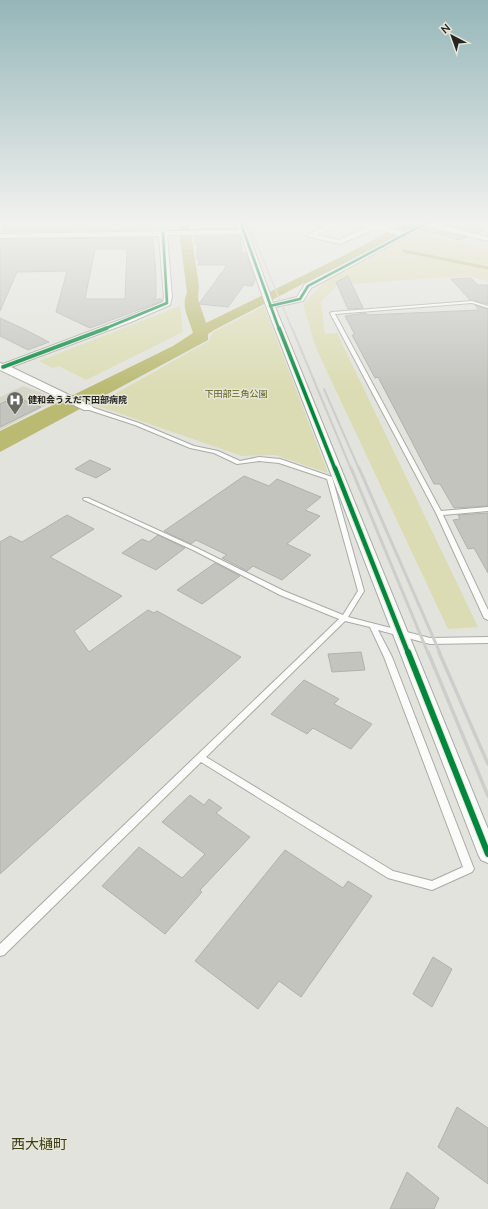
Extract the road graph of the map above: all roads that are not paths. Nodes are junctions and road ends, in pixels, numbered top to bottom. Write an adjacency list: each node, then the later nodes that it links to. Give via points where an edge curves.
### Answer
1 (166, 277): 6 (street, via 167,303)
2 (260, 277): 4 (street)
3 (324, 277): 4 (street, via 308,286 300,299)
4 (270, 306): 14 (street)
5 (488, 307): 10 (lane, via 472,302 332,313)
6 (2, 367): 7 (street)
7 (88, 408): 11 (lane, via 137,424 203,451 216,452 239,463 259,459 280,461 330,478 361,591)
8 (86, 499): 11 (lane, via 195,549 282,593)
9 (488, 509): 10 (lane)
10 (439, 513): 12 (lane)
11 (344, 618): 13 (lane); 16 (lane)
12 (488, 618)
13 (373, 626): 14 (lane); 16 (lane, via 388,657 469,869 432,886 391,875)
14 (399, 633): 15 (lane, via 430,641); 17 (street)
15 (488, 640)
16 (200, 757): 18 (lane)
17 (488, 854)
18 (0, 951)

